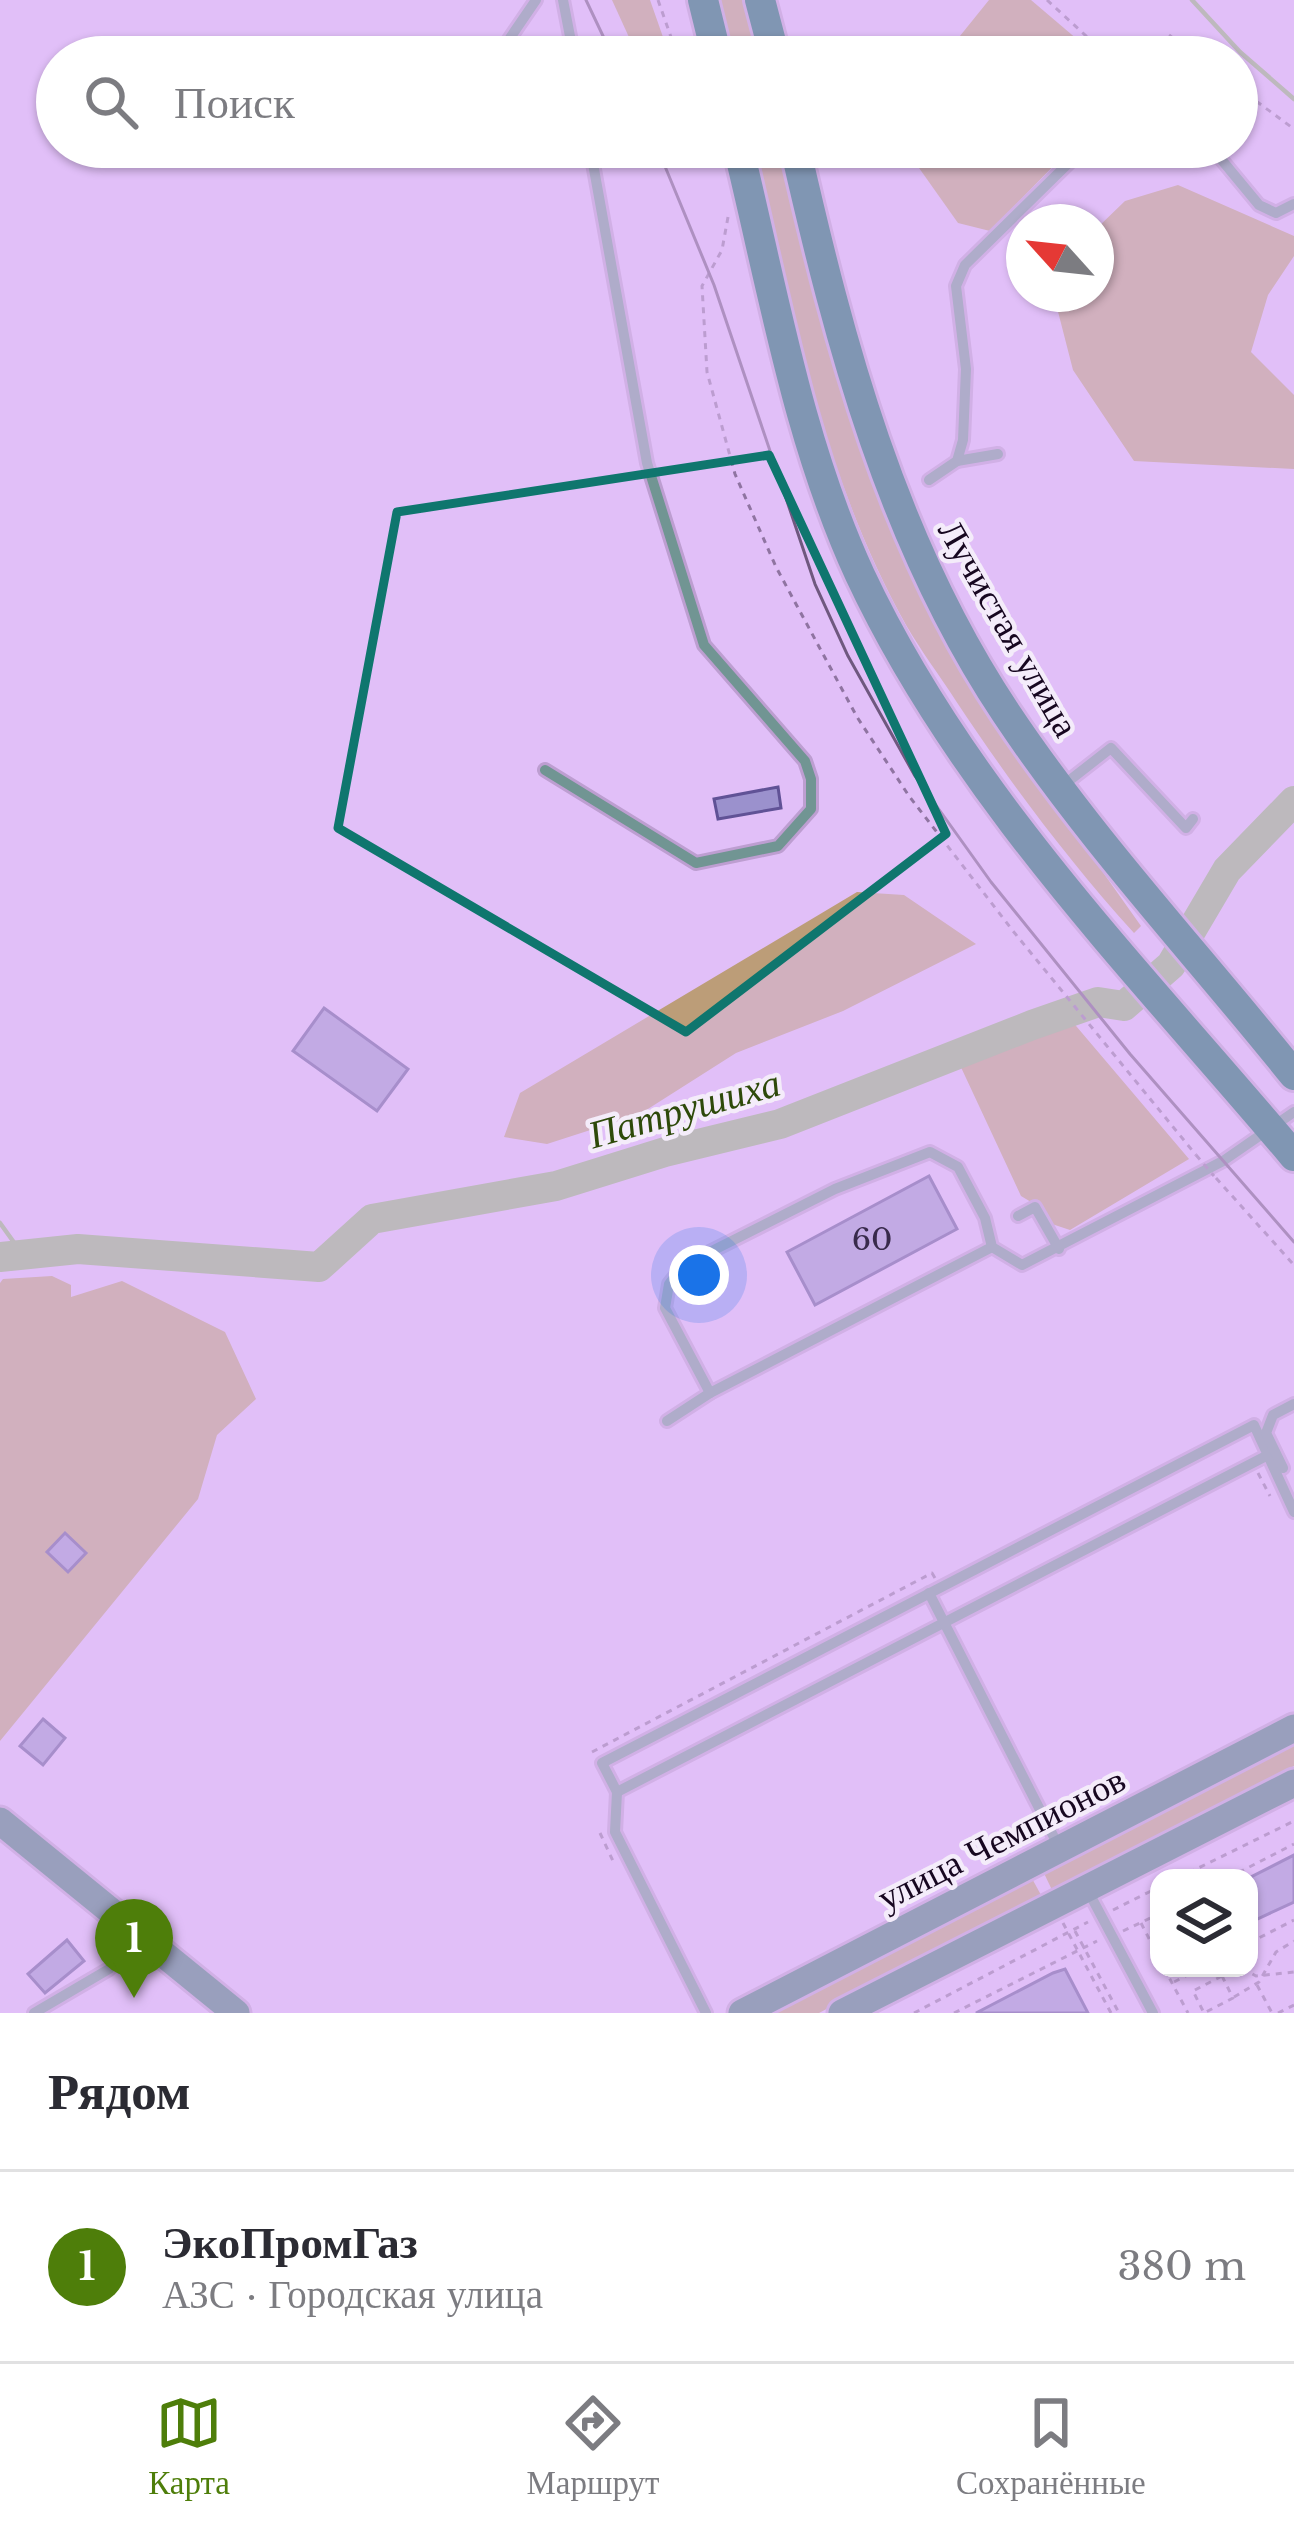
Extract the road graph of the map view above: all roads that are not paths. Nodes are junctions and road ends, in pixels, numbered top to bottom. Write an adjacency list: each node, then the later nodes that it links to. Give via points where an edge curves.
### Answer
1 (536, 0): 5 (lane)
2 (563, 0): 6 (lane)
3 (703, 0): 7 (main road)
4 (760, 0): 8 (main road)
5 (511, 36)
6 (570, 36)
7 (712, 36)
8 (769, 36)
9 (594, 168): 18 (lane, via 647,463 704,644 805,761 811,808 778,846 696,863)
10 (743, 168): 22 (main road, via 806,428 860,576 980,775 1173,1016)
11 (800, 168): 19 (main road, Лучистая улица, via 854,384 908,532 984,677)
12 (1064, 168): 16 (lane, via 965,265 956,286 970,368)
13 (1228, 168): 14 (lane, via 1259,206 1276,213)
14 (1294, 204)
15 (998, 454): 16 (lane)
16 (957, 461): 17 (lane)
17 (929, 480)
18 (545, 770)
19 (1059, 790): 20 (lane, via 1111,748 1186,828); 21 (main road, Лучистая улица)
20 (1193, 820)
21 (1294, 1075)
22 (1283, 1122): 23 (main road); 26 (lane)
23 (1294, 1156)
24 (1018, 1216): 26 (lane, via 1034,1207)
25 (992, 1247): 26 (lane, via 1022,1265); 27 (lane); 27 (lane, via 958,1167 930,1152 835,1189 684,1265 669,1284 665,1308)
26 (1059, 1249)
27 (710, 1394): 29 (lane)
28 (1294, 1403): 31 (lane, via 1273,1415 1266,1433)
29 (667, 1421)
30 (1268, 1455): 32 (lane); 33 (lane, via 1254,1425); 34 (lane)
31 (1283, 1468)
32 (1294, 1512)
33 (929, 1594): 34 (lane); 37 (lane, via 602,1763)
34 (944, 1622): 37 (lane); 39 (lane)
35 (1294, 1728): 39 (street, улица Чемпионов)
36 (1294, 1783): 40 (street)
37 (617, 1792): 44 (lane, via 615,1832)
38 (0, 1821): 41 (street)
39 (1060, 1848): 45 (street, улица Чемпионов)
40 (1086, 1886): 46 (street); 47 (lane)
41 (137, 1933): 42 (lane, via 109,1969); 43 (street)
42 (34, 2013)
43 (236, 2013)
44 (706, 2013)
45 (742, 2013)
46 (842, 2013)
47 (1154, 2013)

